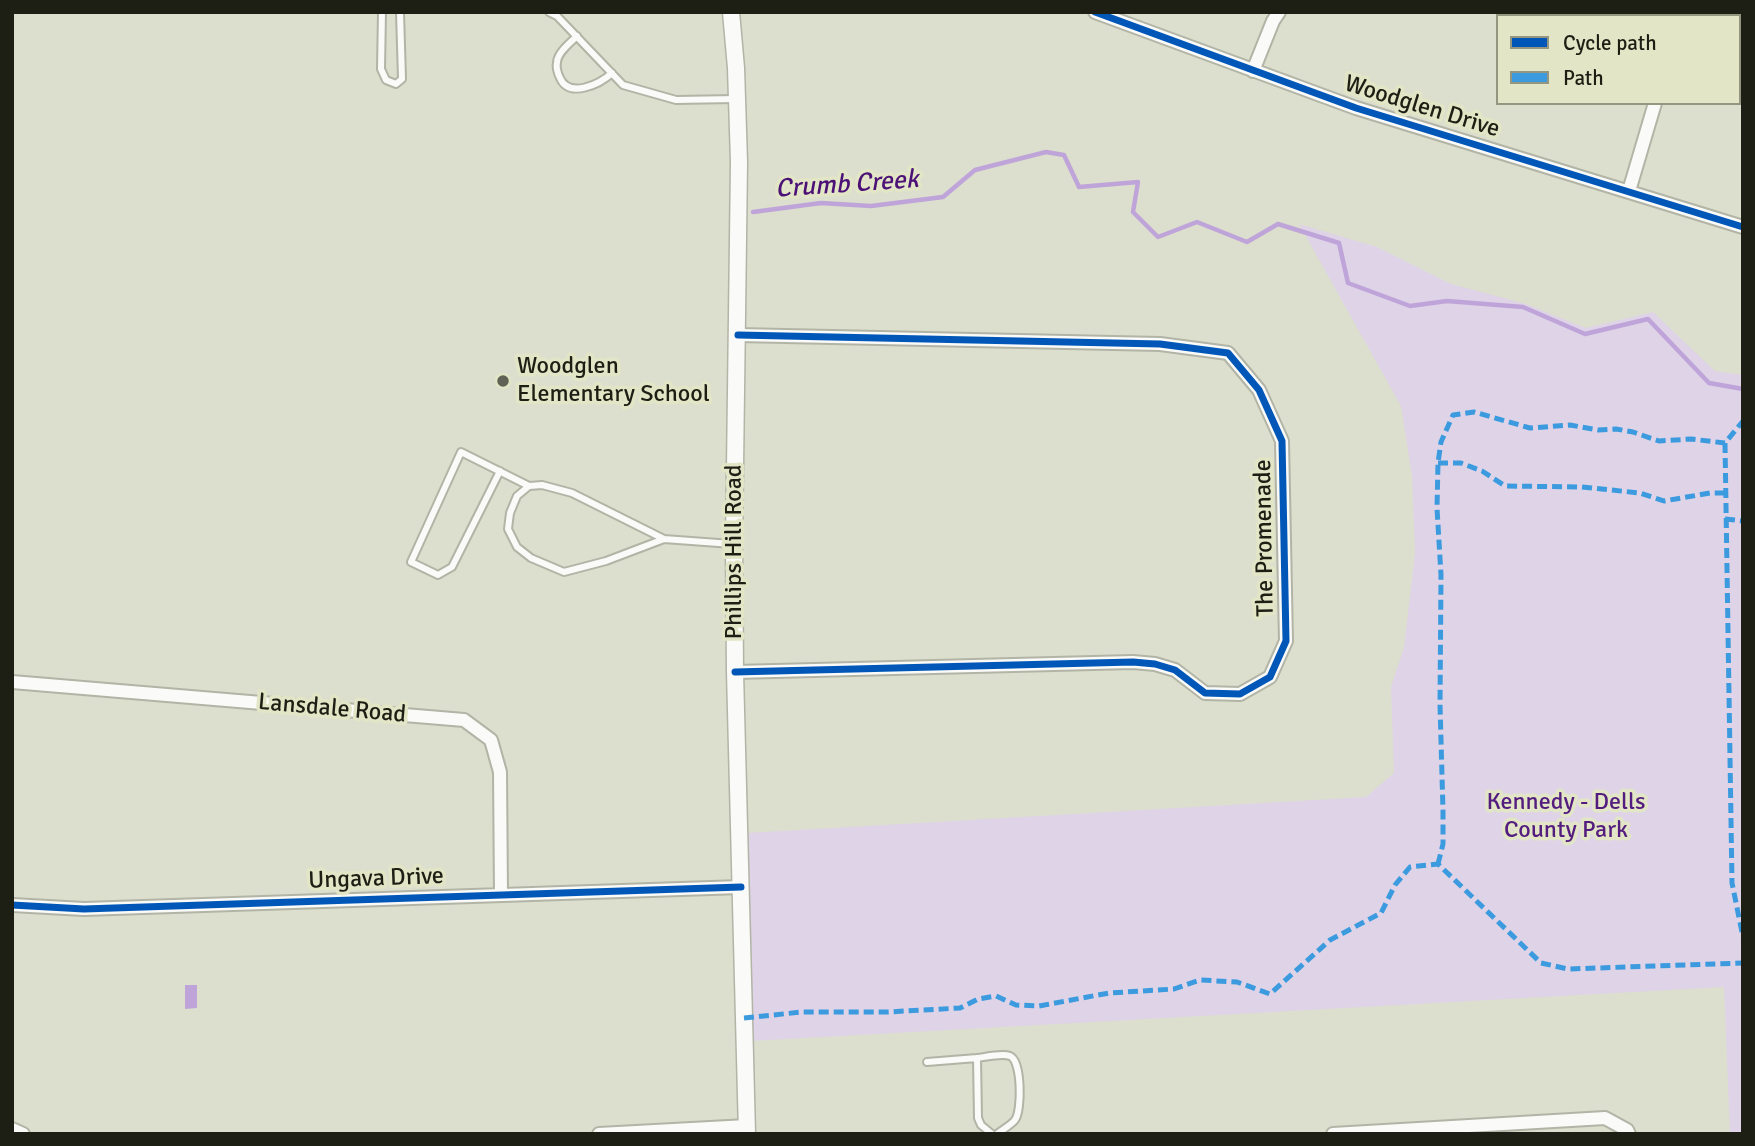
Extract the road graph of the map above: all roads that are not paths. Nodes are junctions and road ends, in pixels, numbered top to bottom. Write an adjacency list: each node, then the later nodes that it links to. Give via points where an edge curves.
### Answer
1 (382, 12): 2 (lane, via 381,69 386,80 396,84 402,79)
2 (400, 12)
3 (549, 12): 7 (lane)
4 (731, 12): 10 (street, Phillips Hill Road)
5 (1095, 12): 8 (street, Woodglen Drive)
6 (1279, 12): 8 (street)
7 (577, 36): 9 (lane); 9 (lane, via 556,61 562,83 582,89)
8 (1253, 71): 12 (street, Woodglen Drive, via 1356,108)
9 (612, 74): 10 (lane, via 623,85 676,100)
10 (737, 99): 14 (street, Phillips Hill Road)
11 (1654, 105): 12 (street)
12 (1629, 191): 13 (street, Woodglen Drive)
13 (1743, 227)
14 (738, 335): 18 (street, Phillips Hill Road); 19 (street, The Promenade, via 1160,344 1228,353 1259,390 1282,441 1286,641 1270,677 1240,694 1205,693 1175,670 1133,662)
15 (500, 471): 15 (lane, via 461,452 411,562 438,575 452,568); 16 (lane)
16 (529, 486): 17 (lane, via 572,493); 17 (lane, via 517,496 508,529 517,547 551,567 564,572)
17 (664, 539): 18 (lane)
18 (734, 544): 19 (street, Phillips Hill Road)
19 (735, 673): 21 (street, Phillips Hill Road)
20 (12, 682): 22 (street, Lansdale Road, via 464,720 491,740 500,772)
21 (741, 887): 22 (street, Ungava Drive); 27 (street, Phillips Hill Road)
22 (501, 894): 23 (street, Ungava Drive, via 84,909)
23 (12, 905)
24 (977, 1058): 25 (lane); 31 (lane, via 978,1118); 31 (lane, via 1007,1055 1016,1062 1016,1119)
25 (927, 1062)
26 (12, 1129): 29 (street)
27 (747, 1130): 30 (street)
28 (1382, 1132): 32 (street); 33 (street, via 1605,1118)
29 (23, 1134)
30 (599, 1134)
31 (994, 1134)
32 (1333, 1134)
33 (1629, 1134)

